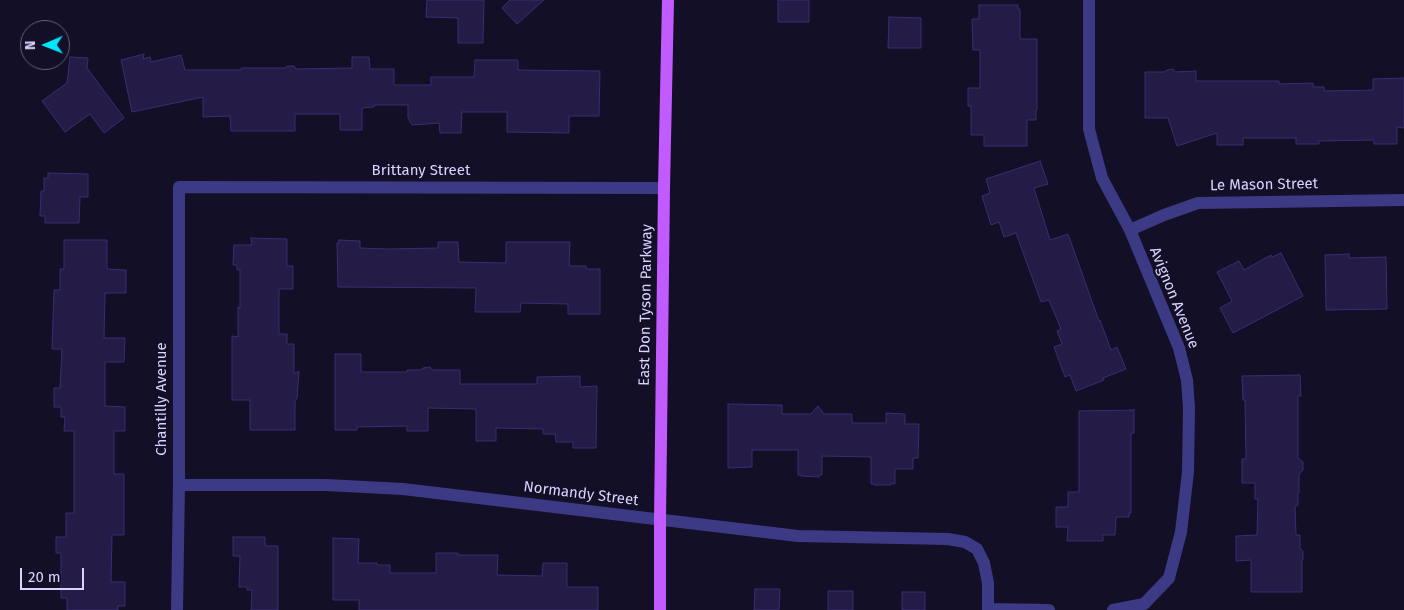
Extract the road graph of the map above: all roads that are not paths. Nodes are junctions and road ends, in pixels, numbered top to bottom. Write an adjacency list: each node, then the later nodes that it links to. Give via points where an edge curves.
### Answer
1 (668, 0): 4 (main road, East Don Tyson Parkway)
2 (1089, 0): 6 (street, Avignon Avenue, via 1089,129 1102,178)
3 (178, 187): 4 (street, Brittany Street); 7 (street, Chantilly Avenue)
4 (664, 188): 8 (main road, East Don Tyson Parkway)
5 (1404, 200): 6 (street, Le Mason Street, via 1198,202)
6 (1130, 230): 13 (street, Avignon Avenue, via 1178,348 1187,380 1188,472 1181,532 1169,578 1144,604)
7 (179, 485): 8 (street, Normandy Street, via 403,488); 10 (street, Chantilly Avenue)
8 (660, 520): 9 (street, Normandy Street, via 798,536 965,542 977,549 984,563); 11 (main road, East Don Tyson Parkway)
9 (988, 609): 12 (street)
10 (177, 610)
11 (660, 610)
12 (1049, 610)
13 (1113, 610)

